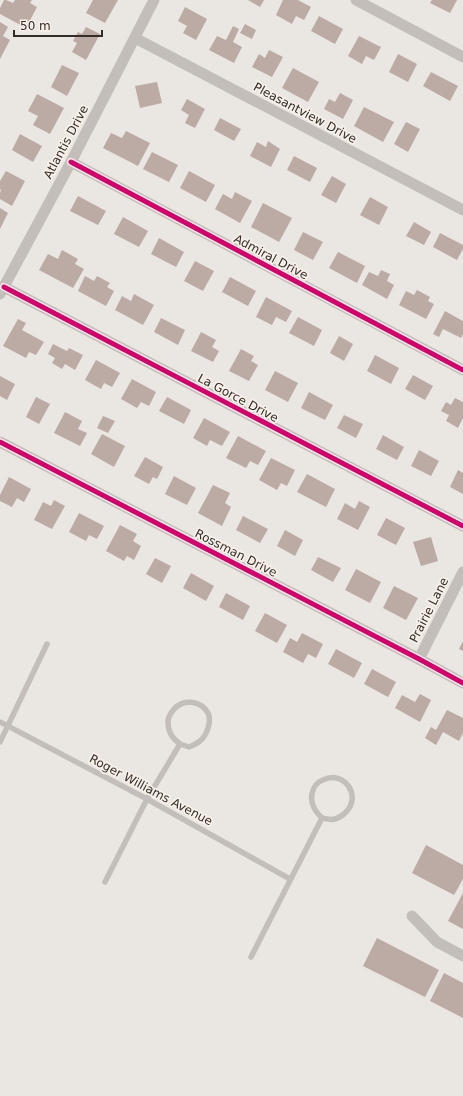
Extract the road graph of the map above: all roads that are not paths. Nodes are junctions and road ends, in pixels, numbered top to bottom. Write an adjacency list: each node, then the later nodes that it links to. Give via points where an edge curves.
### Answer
1 (154, 0): 3 (street, Atlantis Drive)
2 (356, 0): 4 (street)
3 (134, 38): 5 (street, Atlantis Drive); 6 (street, Pleasantview Drive)
4 (463, 57)
5 (70, 162): 7 (street, Atlantis Drive); 8 (street, Admiral Drive)
6 (463, 210)
7 (2, 291): 10 (street, La Gorce Drive)
8 (463, 370)
9 (0, 442): 13 (street, Rossman Drive)
10 (463, 526)
11 (463, 572): 13 (street, Prairie Lane)
12 (47, 644): 16 (lane)
13 (419, 659): 14 (street, Rossman Drive)
14 (463, 683)
15 (0, 722): 16 (lane, Roger Williams Avenue)
16 (8, 726): 17 (lane); 19 (lane, Roger Williams Avenue)
17 (0, 742)
18 (180, 744): 18 (lane, via 189,747 200,742 207,732 208,713 196,703 180,704 169,717 168,727 173,739); 19 (lane)
19 (147, 799): 21 (lane, Roger Williams Avenue); 22 (lane)
20 (322, 818): 20 (lane, via 341,817 352,804 350,787 339,778 324,779 317,783 312,791 313,806); 21 (lane)
21 (290, 879): 25 (lane)
22 (105, 882)
23 (412, 916): 24 (street, via 437,942)
24 (463, 956)
25 (251, 957)

